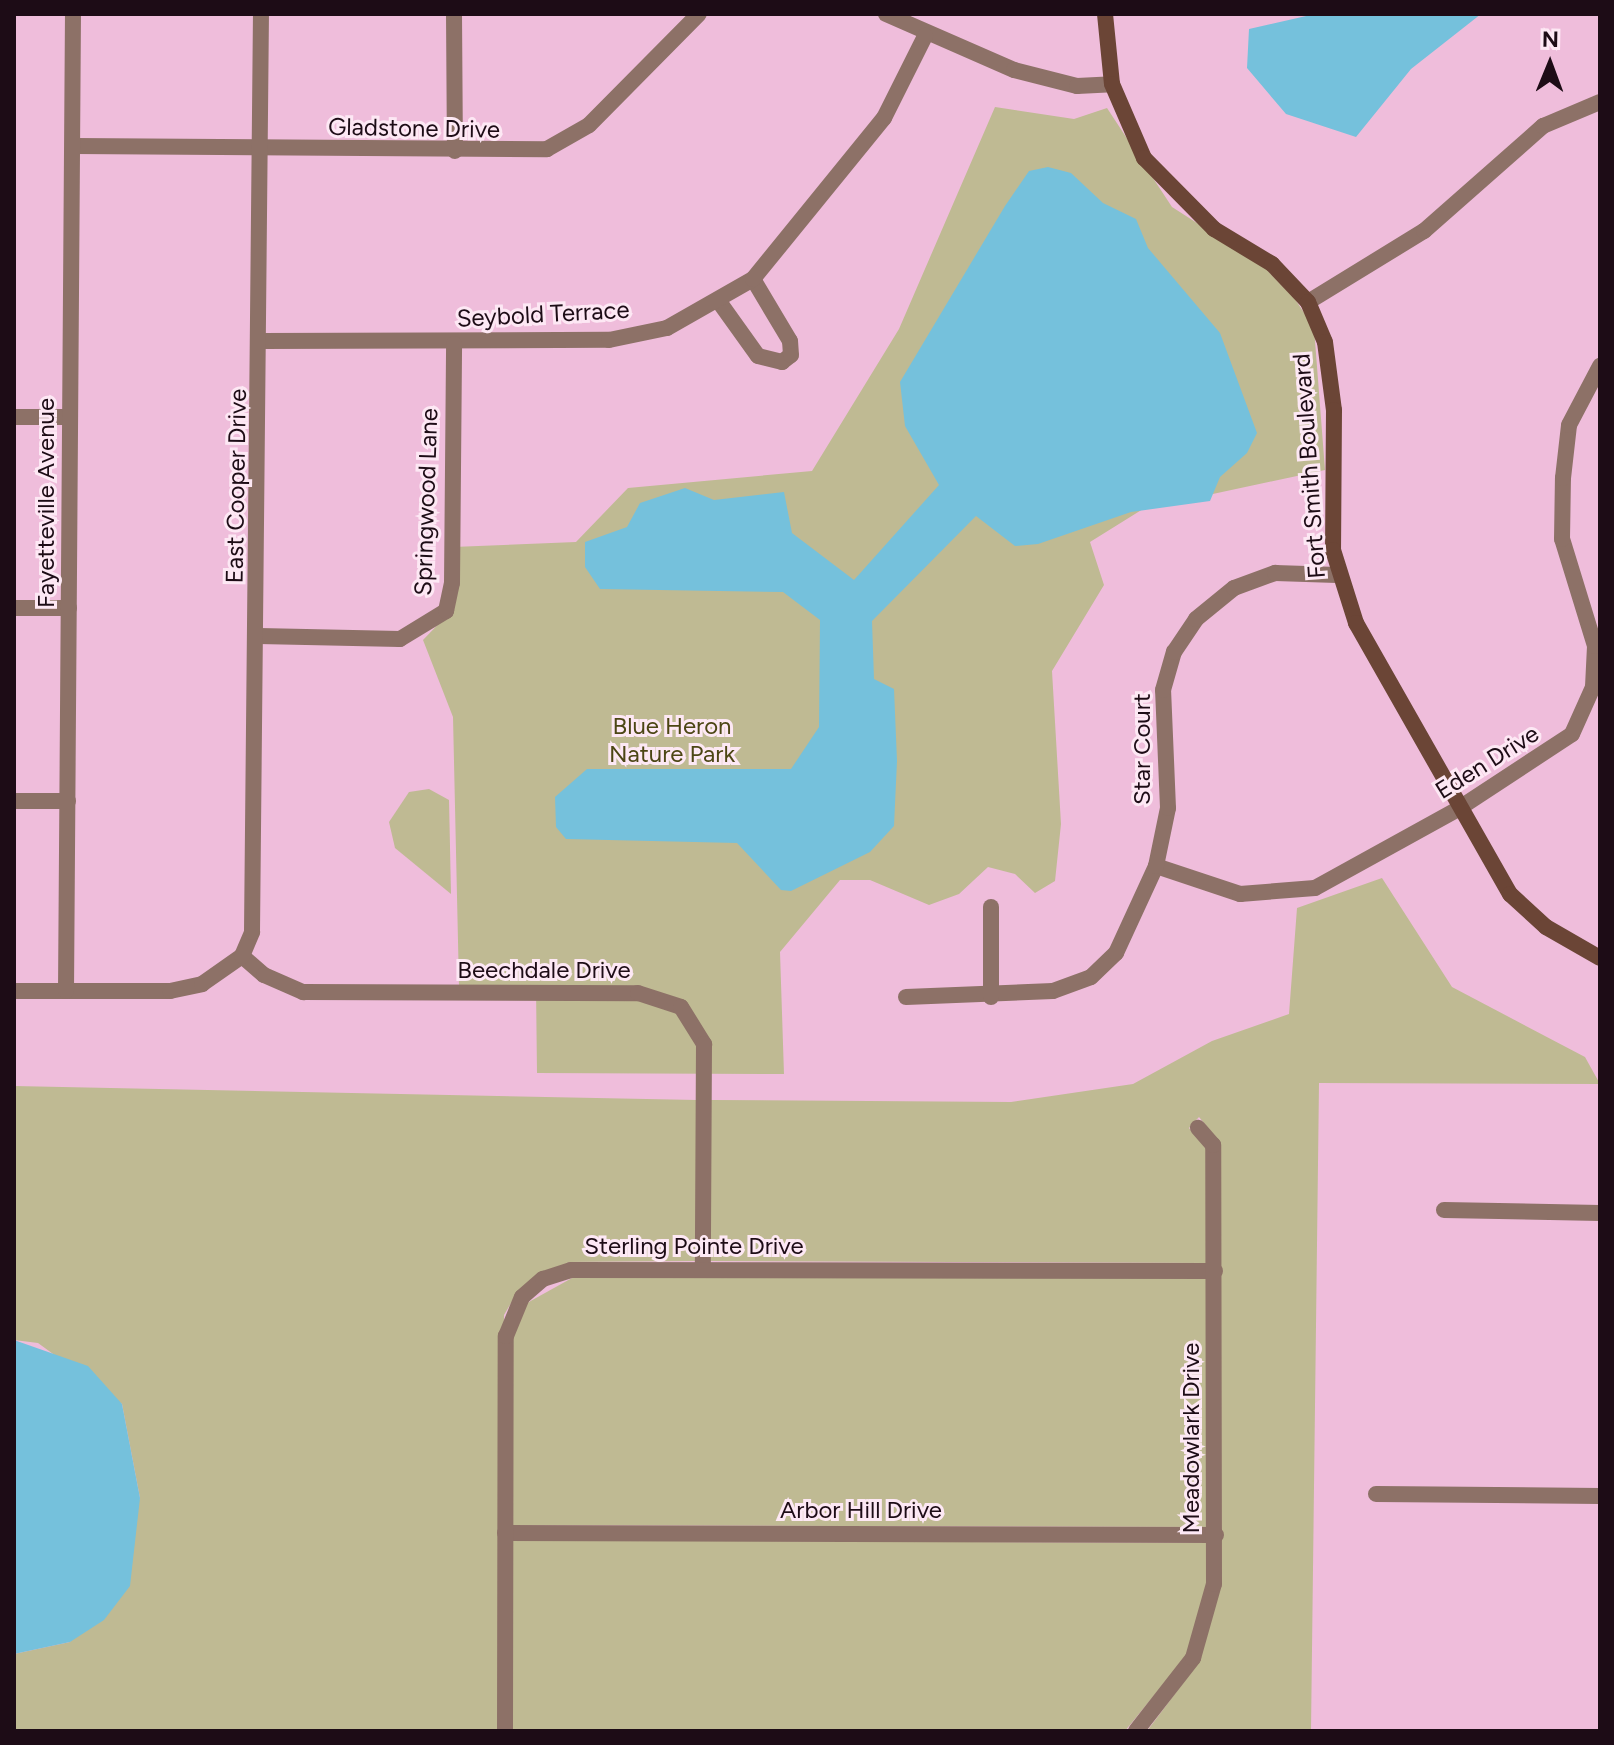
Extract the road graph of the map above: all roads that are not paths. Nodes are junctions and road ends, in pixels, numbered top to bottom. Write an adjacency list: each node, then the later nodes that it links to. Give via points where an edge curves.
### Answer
1 (73, 14): 10 (street, Fayetteville Avenue)
2 (261, 14): 11 (street, East Cooper Drive)
3 (454, 14): 12 (street)
4 (699, 14): 12 (street, Gladstone Drive, via 570,139 517,154)
5 (886, 14): 7 (street)
6 (1105, 14): 8 (street, Fort Smith Boulevard)
7 (925, 36): 8 (street, via 1014,70 1077,86); 13 (street, Seybold Terrace, via 884,118)
8 (1112, 84): 14 (street, Fort Smith Boulevard, via 1121,115 1170,192 1272,264)
9 (1600, 102): 14 (street, via 1543,126 1424,231)
10 (75, 146): 11 (street, Gladstone Drive); 20 (street, Fayetteville Avenue)
11 (262, 148): 12 (street, Gladstone Drive); 16 (street, East Cooper Drive)
12 (455, 151)
13 (753, 279): 15 (street, Seybold Terrace); 15 (street, via 790,341 791,355 782,362 758,356)
14 (1308, 302): 21 (street, Fort Smith Boulevard, via 1332,387)
15 (720, 303): 17 (street, Seybold Terrace, via 667,328 609,340)
16 (262, 341): 17 (street, Seybold Terrace); 24 (street, East Cooper Drive)
17 (454, 344): 24 (street, Springwood Lane, via 452,583 446,611 400,639)
18 (1600, 366): 25 (street, Eden Drive, via 1569,425 1562,508 1562,539)
19 (14, 417): 20 (street)
20 (70, 417): 23 (street, Fayetteville Avenue)
21 (1337, 575): 29 (street, Fort Smith Boulevard); 30 (street, Star Court, via 1275,573 1234,588 1196,619 1174,652 1163,690 1168,808)
22 (14, 608): 23 (street)
23 (69, 608): 28 (street, Fayetteville Avenue)
24 (259, 636): 32 (street, East Cooper Drive, via 256,914)
25 (1597, 647): 26 (street, Eden Drive)
26 (1597, 687): 29 (street, Eden Drive, via 1572,734)
27 (14, 801): 28 (street)
28 (68, 801): 35 (street, Fayetteville Avenue)
29 (1458, 809): 30 (street, Eden Drive, via 1315,888 1275,897 1240,894); 33 (street, Fort Smith Boulevard, via 1526,911)
30 (1156, 866): 37 (street, Star Court, via 1136,920 1091,977 1053,991)
31 (991, 907): 37 (street)
32 (242, 956): 35 (street, via 226,972 170,991); 41 (street, Beechdale Drive, via 264,975 303,992 638,993 681,1007 704,1044)
33 (1600, 958)
34 (14, 991): 35 (street)
35 (66, 991)
36 (906, 997): 37 (street, Star Court)
37 (991, 997)
38 (1198, 1128): 42 (street, Meadowlark Drive, via 1213,1145)
39 (1444, 1210): 40 (street)
40 (1600, 1213)
41 (703, 1269): 42 (street, Sterling Pointe Drive); 45 (street, Sterling Pointe Drive, via 571,1270 522,1297 506,1336)
42 (1215, 1271): 46 (street, Meadowlark Drive)
43 (1376, 1494): 44 (street)
44 (1600, 1496)
45 (505, 1533): 46 (street, Arbor Hill Drive); 47 (street, Sterling Pointe Drive)
46 (1216, 1535): 48 (street, Meadowlark Drive, via 1214,1584 1193,1658)
47 (505, 1731)
48 (1136, 1731)

